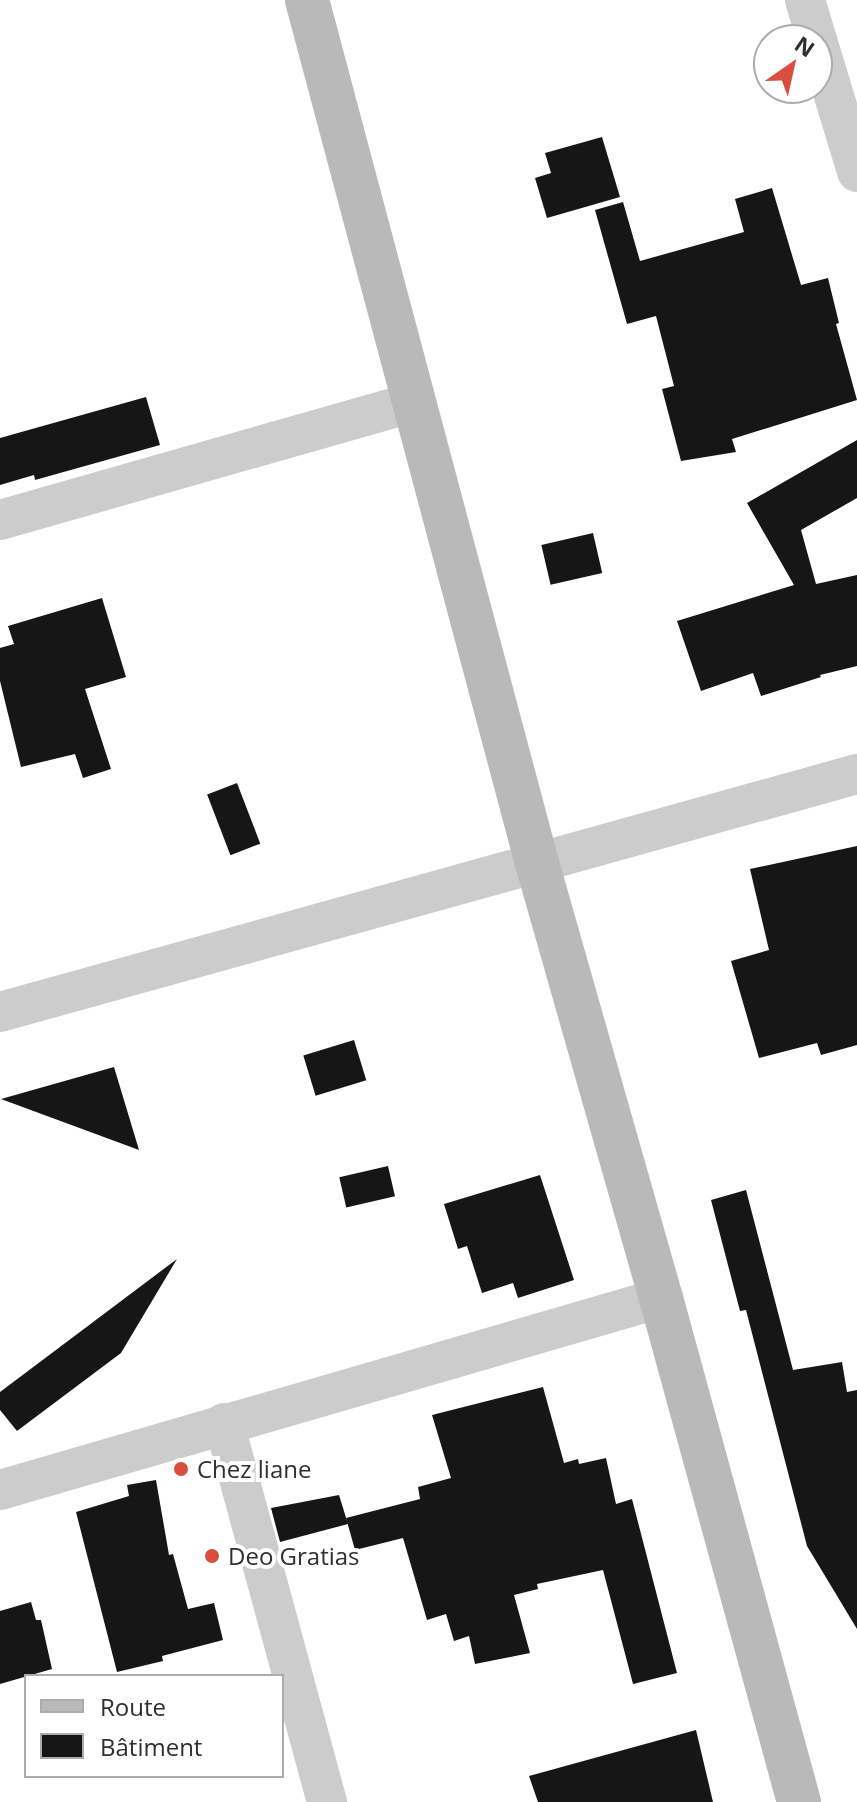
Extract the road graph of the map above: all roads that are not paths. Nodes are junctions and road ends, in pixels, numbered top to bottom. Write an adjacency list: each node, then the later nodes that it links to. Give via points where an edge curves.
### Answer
1 (307, 0): 6 (street)
2 (805, 0): 3 (street)
3 (812, 24)
4 (833, 93): 5 (street)
5 (857, 172)
6 (415, 402): 7 (street); 9 (street)
7 (0, 520)
8 (857, 774): 9 (street)
9 (537, 863): 10 (street); 11 (street)
10 (0, 1012)
11 (661, 1298): 12 (street); 15 (street)
12 (224, 1423): 13 (street); 14 (street)
13 (0, 1490)
14 (327, 1802)
15 (799, 1802)

